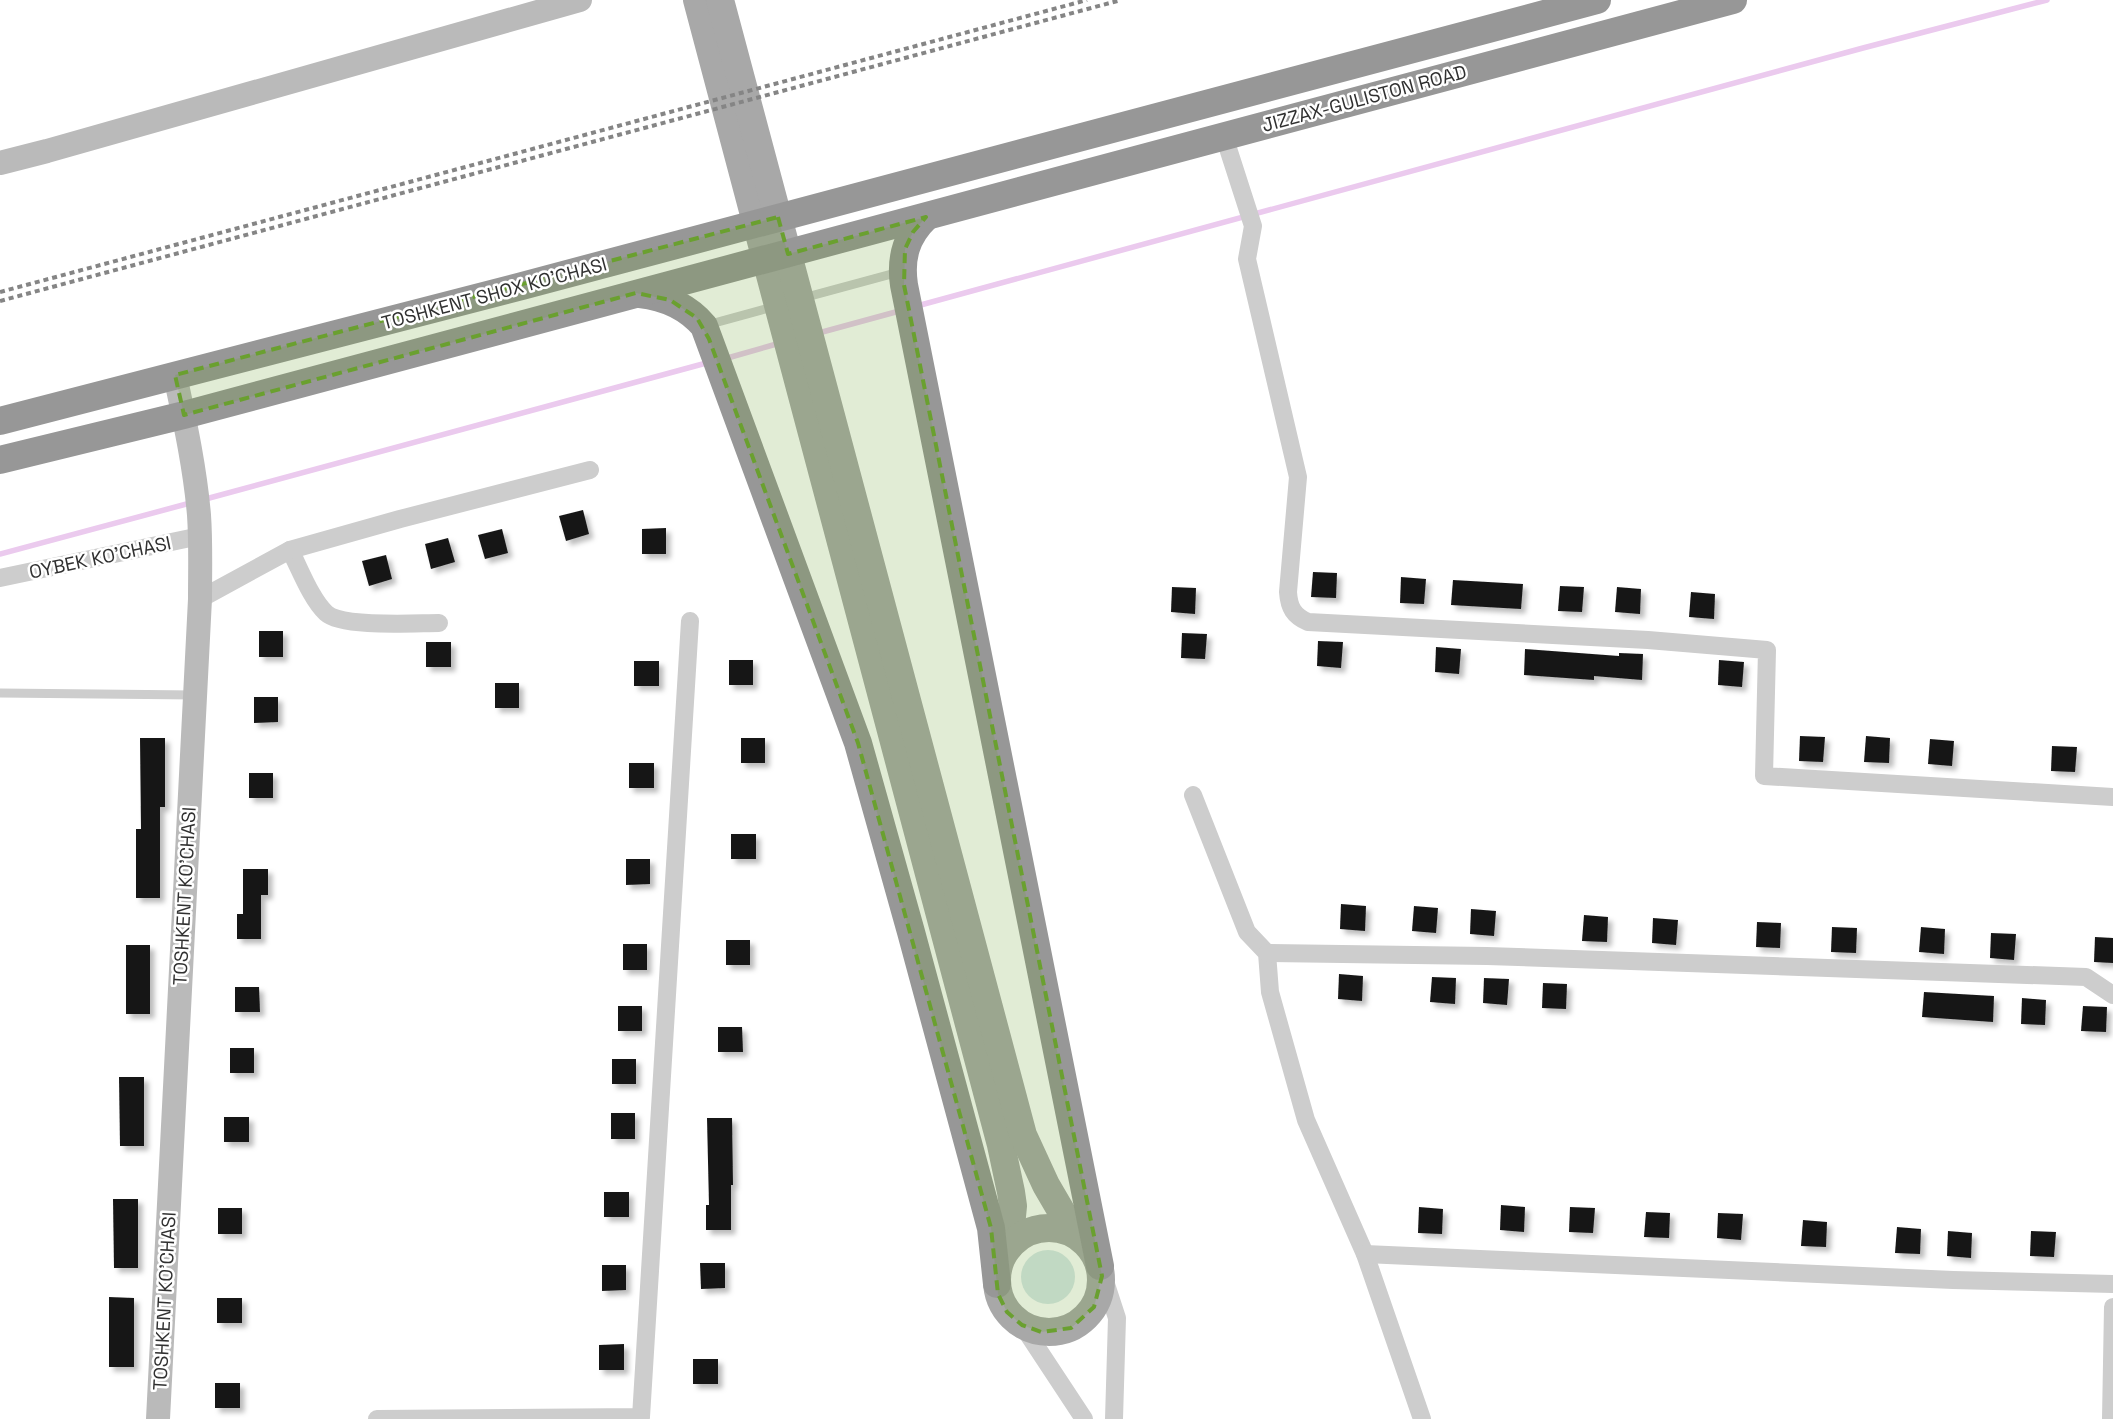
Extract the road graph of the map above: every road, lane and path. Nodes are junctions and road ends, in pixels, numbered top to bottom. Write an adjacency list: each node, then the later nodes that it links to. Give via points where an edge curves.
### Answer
1 (580, 0): 8 (street, via 47,152)
2 (697, 0): 16 (main road)
3 (720, 0): 16 (main road)
4 (1597, 0): 7 (highway, JIZZAX-GULISTON ROAD)
5 (1733, 0): 6 (highway, JIZZAX-GULISTON ROAD)
6 (1224, 136): 9 (highway, JIZZAX-GULISTON ROAD); 29 (street, via 1253,226 1247,258 1298,477 1288,592 1292,610 1299,618 1308,622 1648,640 1767,650 1764,776)
7 (986, 161): 14 (highway, TOSHKENT SHOX KO'CHASI)
8 (0, 162)
9 (996, 198): 10 (highway, TOSHKENT SHOX KO'CHASI)
10 (926, 217): 11 (highway, via 908,240 903,258); 12 (highway, TOSHKENT SHOX KO'CHASI)
11 (903, 278): 13 (lane, via 788,302); 35 (highway)
12 (636, 293): 13 (highway, via 670,300 690,312); 15 (highway, TOSHKENT SHOX KO'CHASI)
13 (706, 332): 36 (highway, via 858,744 991,1228)
14 (175, 376): 15 (street, TOSHKENT KO'CHASI); 17 (highway, TOSHKENT SHOX KO'CHASI)
15 (184, 415): 18 (highway, TOSHKENT SHOX KO'CHASI); 20 (street, TOSHKENT KO'CHASI)
16 (819, 416): 32 (main road, via 1023,1135 1046,1185); 33 (main road, via 1012,1192)
17 (0, 421)
18 (0, 460)
19 (590, 470): 21 (street)
20 (200, 526): 22 (street, OYBEK KO’CHASI); 23 (street, TOSHKENT KO'CHASI)
21 (290, 550): 23 (street); 25 (street, via 319,605 340,621)
22 (0, 578)
23 (200, 600): 27 (street, TOSHKENT KO'CHASI)
24 (690, 621): 41 (street)
25 (438, 623)
26 (0, 693): 27 (lane)
27 (195, 695): 42 (street, TOSHKENT KO'CHASI)
28 (1193, 796): 30 (street, via 1247,932)
29 (2113, 797)
30 (1267, 953): 31 (street, via 1497,956 2086,977); 34 (street, via 1270,992 1306,1120)
31 (2113, 995)
32 (1074, 1233): 33 (main road, via 1043,1228 1024,1234); 35 (main road, via 1090,1247)
33 (1009, 1247): 36 (main road, via 999,1264)
34 (1365, 1254): 37 (street); 46 (street)
35 (1100, 1266): 39 (main road, via 1099,1297 1080,1322 1051,1333); 45 (street, via 1117,1318)
36 (997, 1284): 39 (main road, via 1007,1312)
37 (2113, 1284)
38 (2113, 1307): 40 (street)
39 (1022, 1325): 44 (street)
40 (2112, 1365): 47 (street)
41 (641, 1418): 43 (street)
42 (158, 1419)
43 (377, 1419)
44 (1084, 1419)
45 (1114, 1419)
46 (1422, 1419)
47 (2111, 1419)

